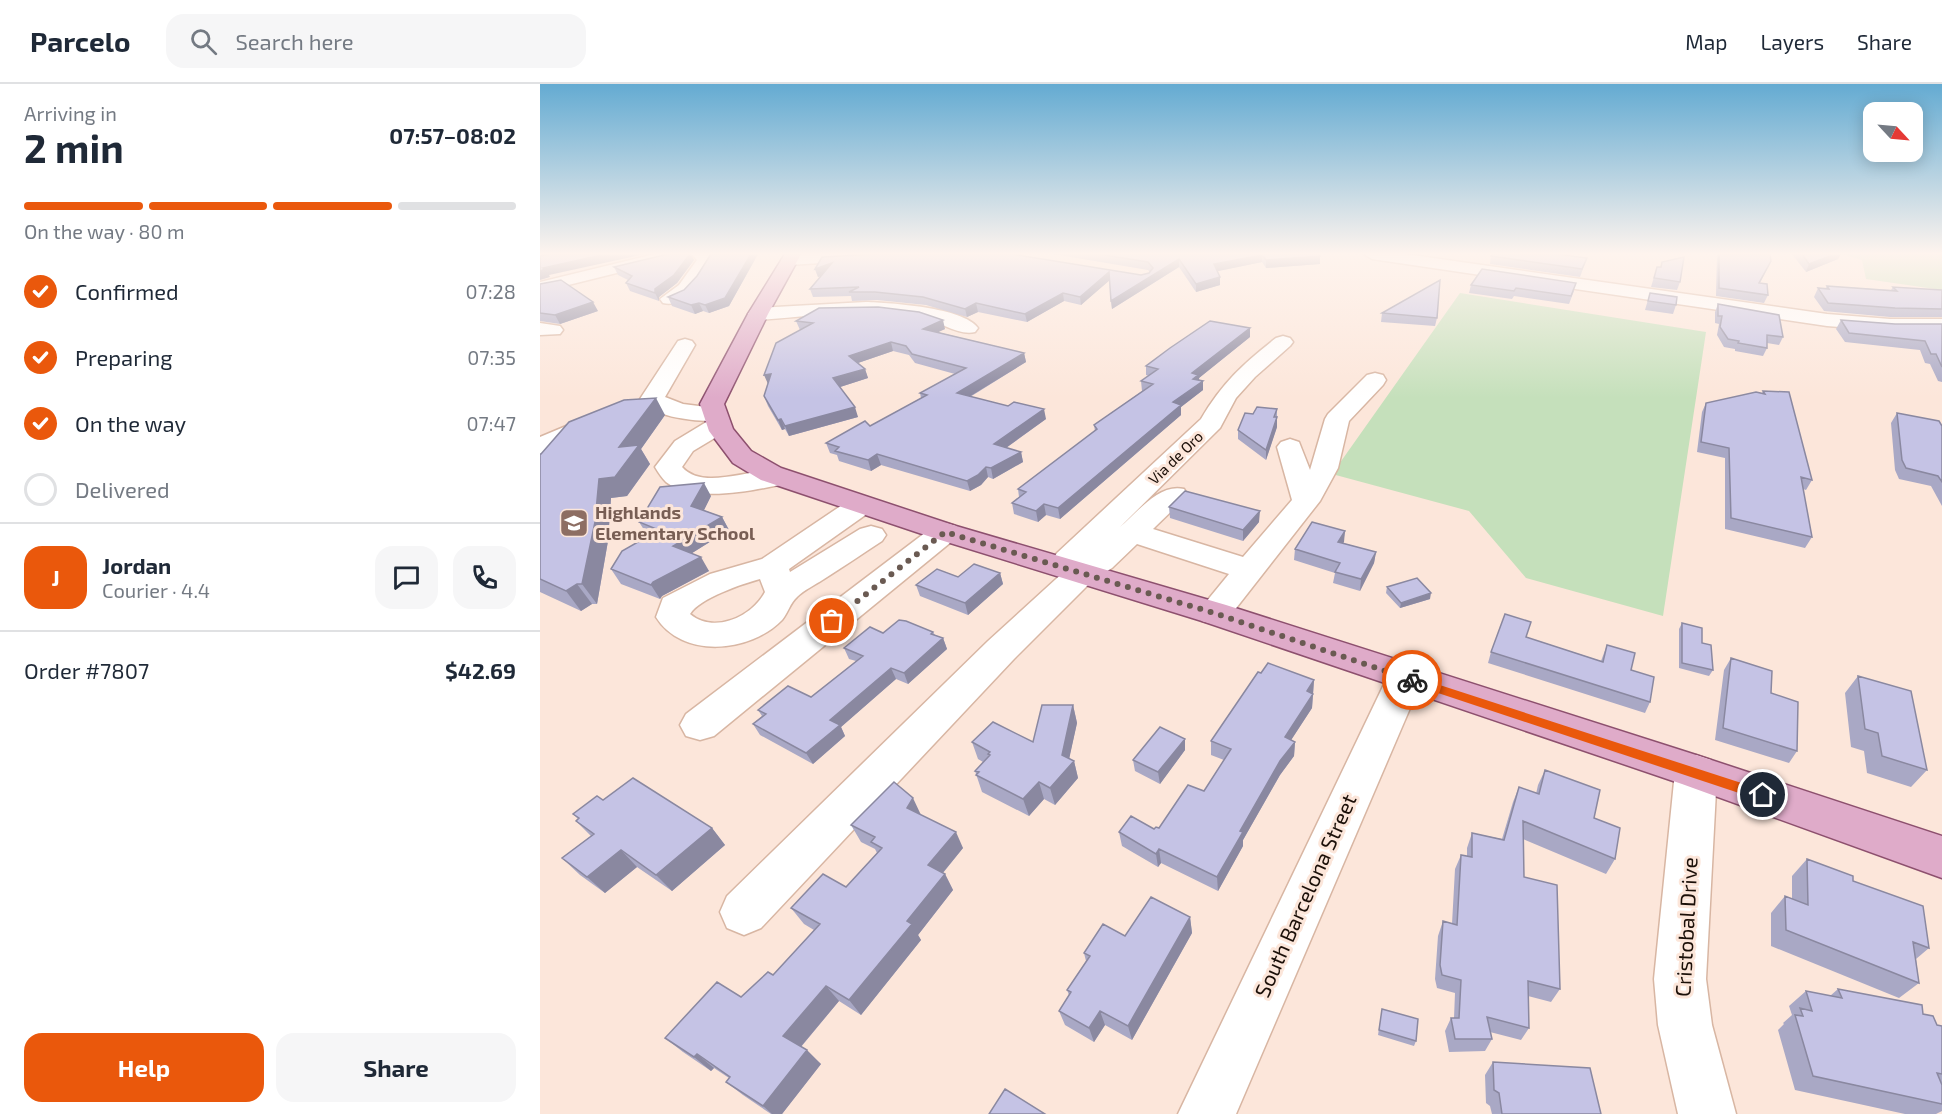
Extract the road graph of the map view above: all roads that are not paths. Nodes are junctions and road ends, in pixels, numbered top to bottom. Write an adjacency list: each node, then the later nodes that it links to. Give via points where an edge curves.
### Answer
1 (765, 302): 3 (main road)
2 (1703, 302): 4 (street, via 1827,320)
3 (758, 314): 5 (street, via 858,308 902,310 956,320); 10 (main road, via 712,404)
4 (1942, 325)
5 (968, 327)
6 (1283, 342): 19 (street, Via de Oro, via 1247,372 1226,396 1211,423)
7 (685, 345): 9 (street)
8 (1376, 380): 15 (street, via 1337,419 1325,468)
9 (632, 407): 10 (street, via 669,409); 11 (street)
10 (716, 420): 13 (main road, via 742,457); 13 (street, via 684,446 668,467 672,476 706,485)
11 (540, 447)
12 (1290, 447): 15 (street)
13 (778, 477): 16 (main road)
14 (1174, 495): 18 (street)
15 (1306, 501): 20 (street)
16 (866, 520): 17 (main road); 21 (street)
17 (945, 532): 19 (main road); 24 (street)
18 (1130, 534): 19 (street, via 1101,561); 20 (street)
19 (1071, 570): 22 (main road); 27 (street, via 1001,650)
20 (1251, 570): 22 (street)
21 (776, 579)
22 (1214, 613): 23 (main road)
23 (1405, 678): 25 (main road); 28 (street, South Barcelona Street)
24 (700, 725)
25 (1696, 772): 26 (main road); 29 (street, Cristobal Drive, via 1680,979 1685,1025)
26 (1942, 857)
27 (744, 912)
28 (1207, 1114)
29 (1707, 1114)

